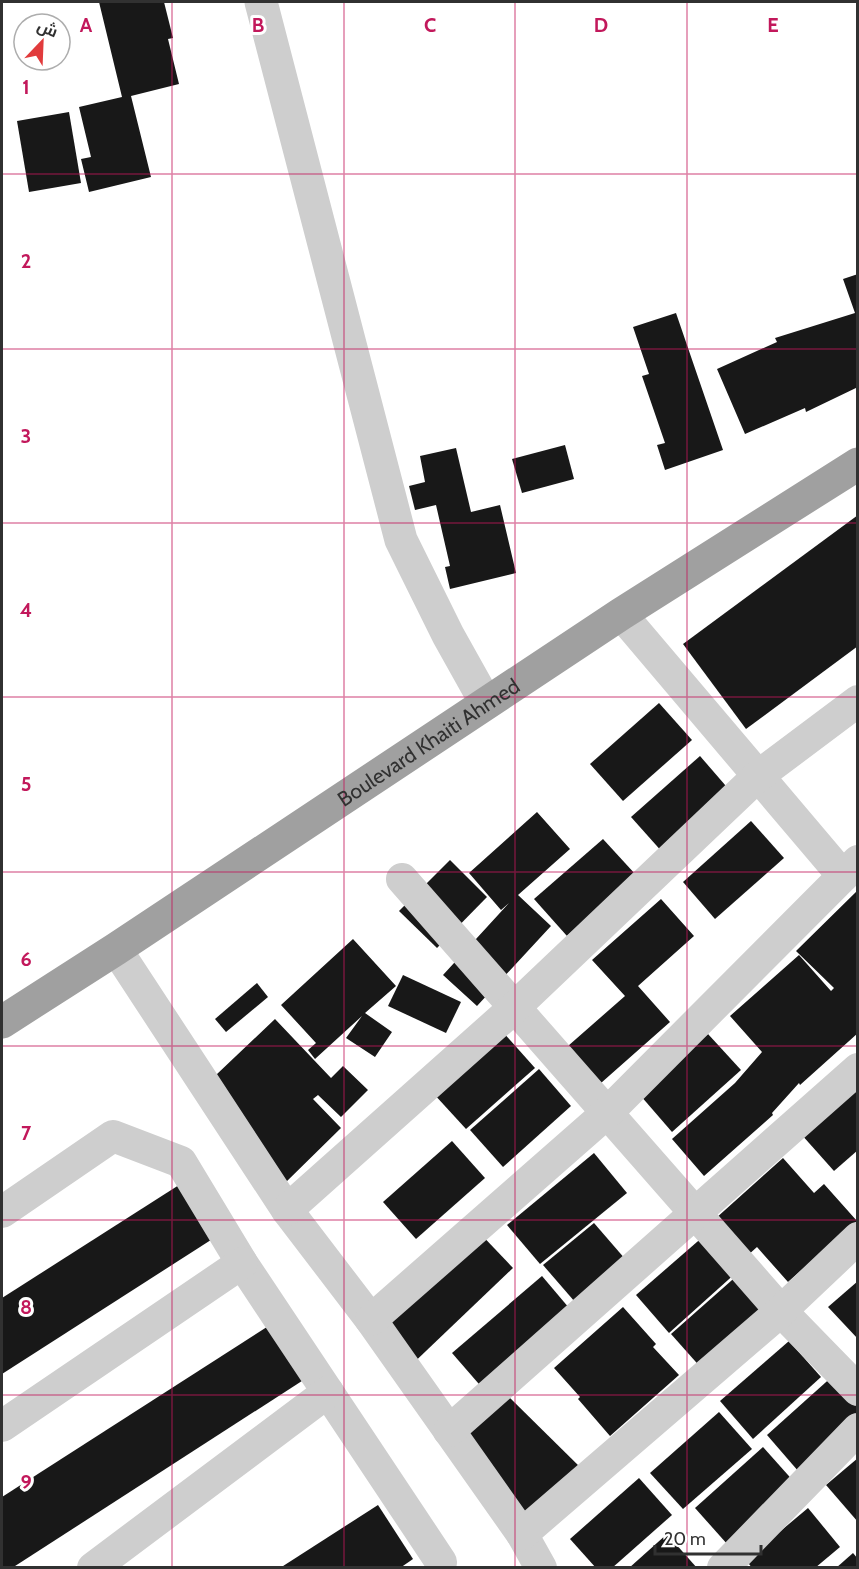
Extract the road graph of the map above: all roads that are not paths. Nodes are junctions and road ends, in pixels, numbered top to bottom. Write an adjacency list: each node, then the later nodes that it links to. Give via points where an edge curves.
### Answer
1 (261, 2): 5 (street, via 401,540)
2 (858, 464): 3 (highway, Boulevard Khaiti Ahmed)
3 (621, 614): 5 (highway, Boulevard Khaiti Ahmed); 6 (street)
4 (858, 701): 6 (street)
5 (486, 703): 9 (highway, Boulevard Khaiti Ahmed)
6 (758, 776): 7 (street); 10 (street)
7 (850, 869): 13 (street)
8 (402, 879): 10 (street)
9 (116, 949): 11 (highway, Boulevard Khaiti Ahmed); 14 (street)
10 (515, 1006): 13 (street); 14 (street)
11 (2, 1022)
12 (858, 1068): 16 (street)
13 (608, 1112): 16 (street); 20 (street)
14 (287, 1210): 20 (street)
15 (2, 1212): 18 (street, via 113,1136 181,1162)
16 (695, 1213): 19 (street); 25 (street)
17 (858, 1238): 19 (street)
18 (242, 1263): 22 (street); 23 (street)
19 (781, 1311): 21 (street); 26 (street)
20 (371, 1320): 25 (street)
21 (858, 1390)
22 (328, 1392): 27 (street); 28 (street)
23 (2, 1426)
24 (858, 1430): 30 (street)
25 (449, 1431): 26 (street)
26 (522, 1534): 29 (street)
27 (441, 1562)
28 (93, 1568)
29 (541, 1568)
30 (723, 1568)

